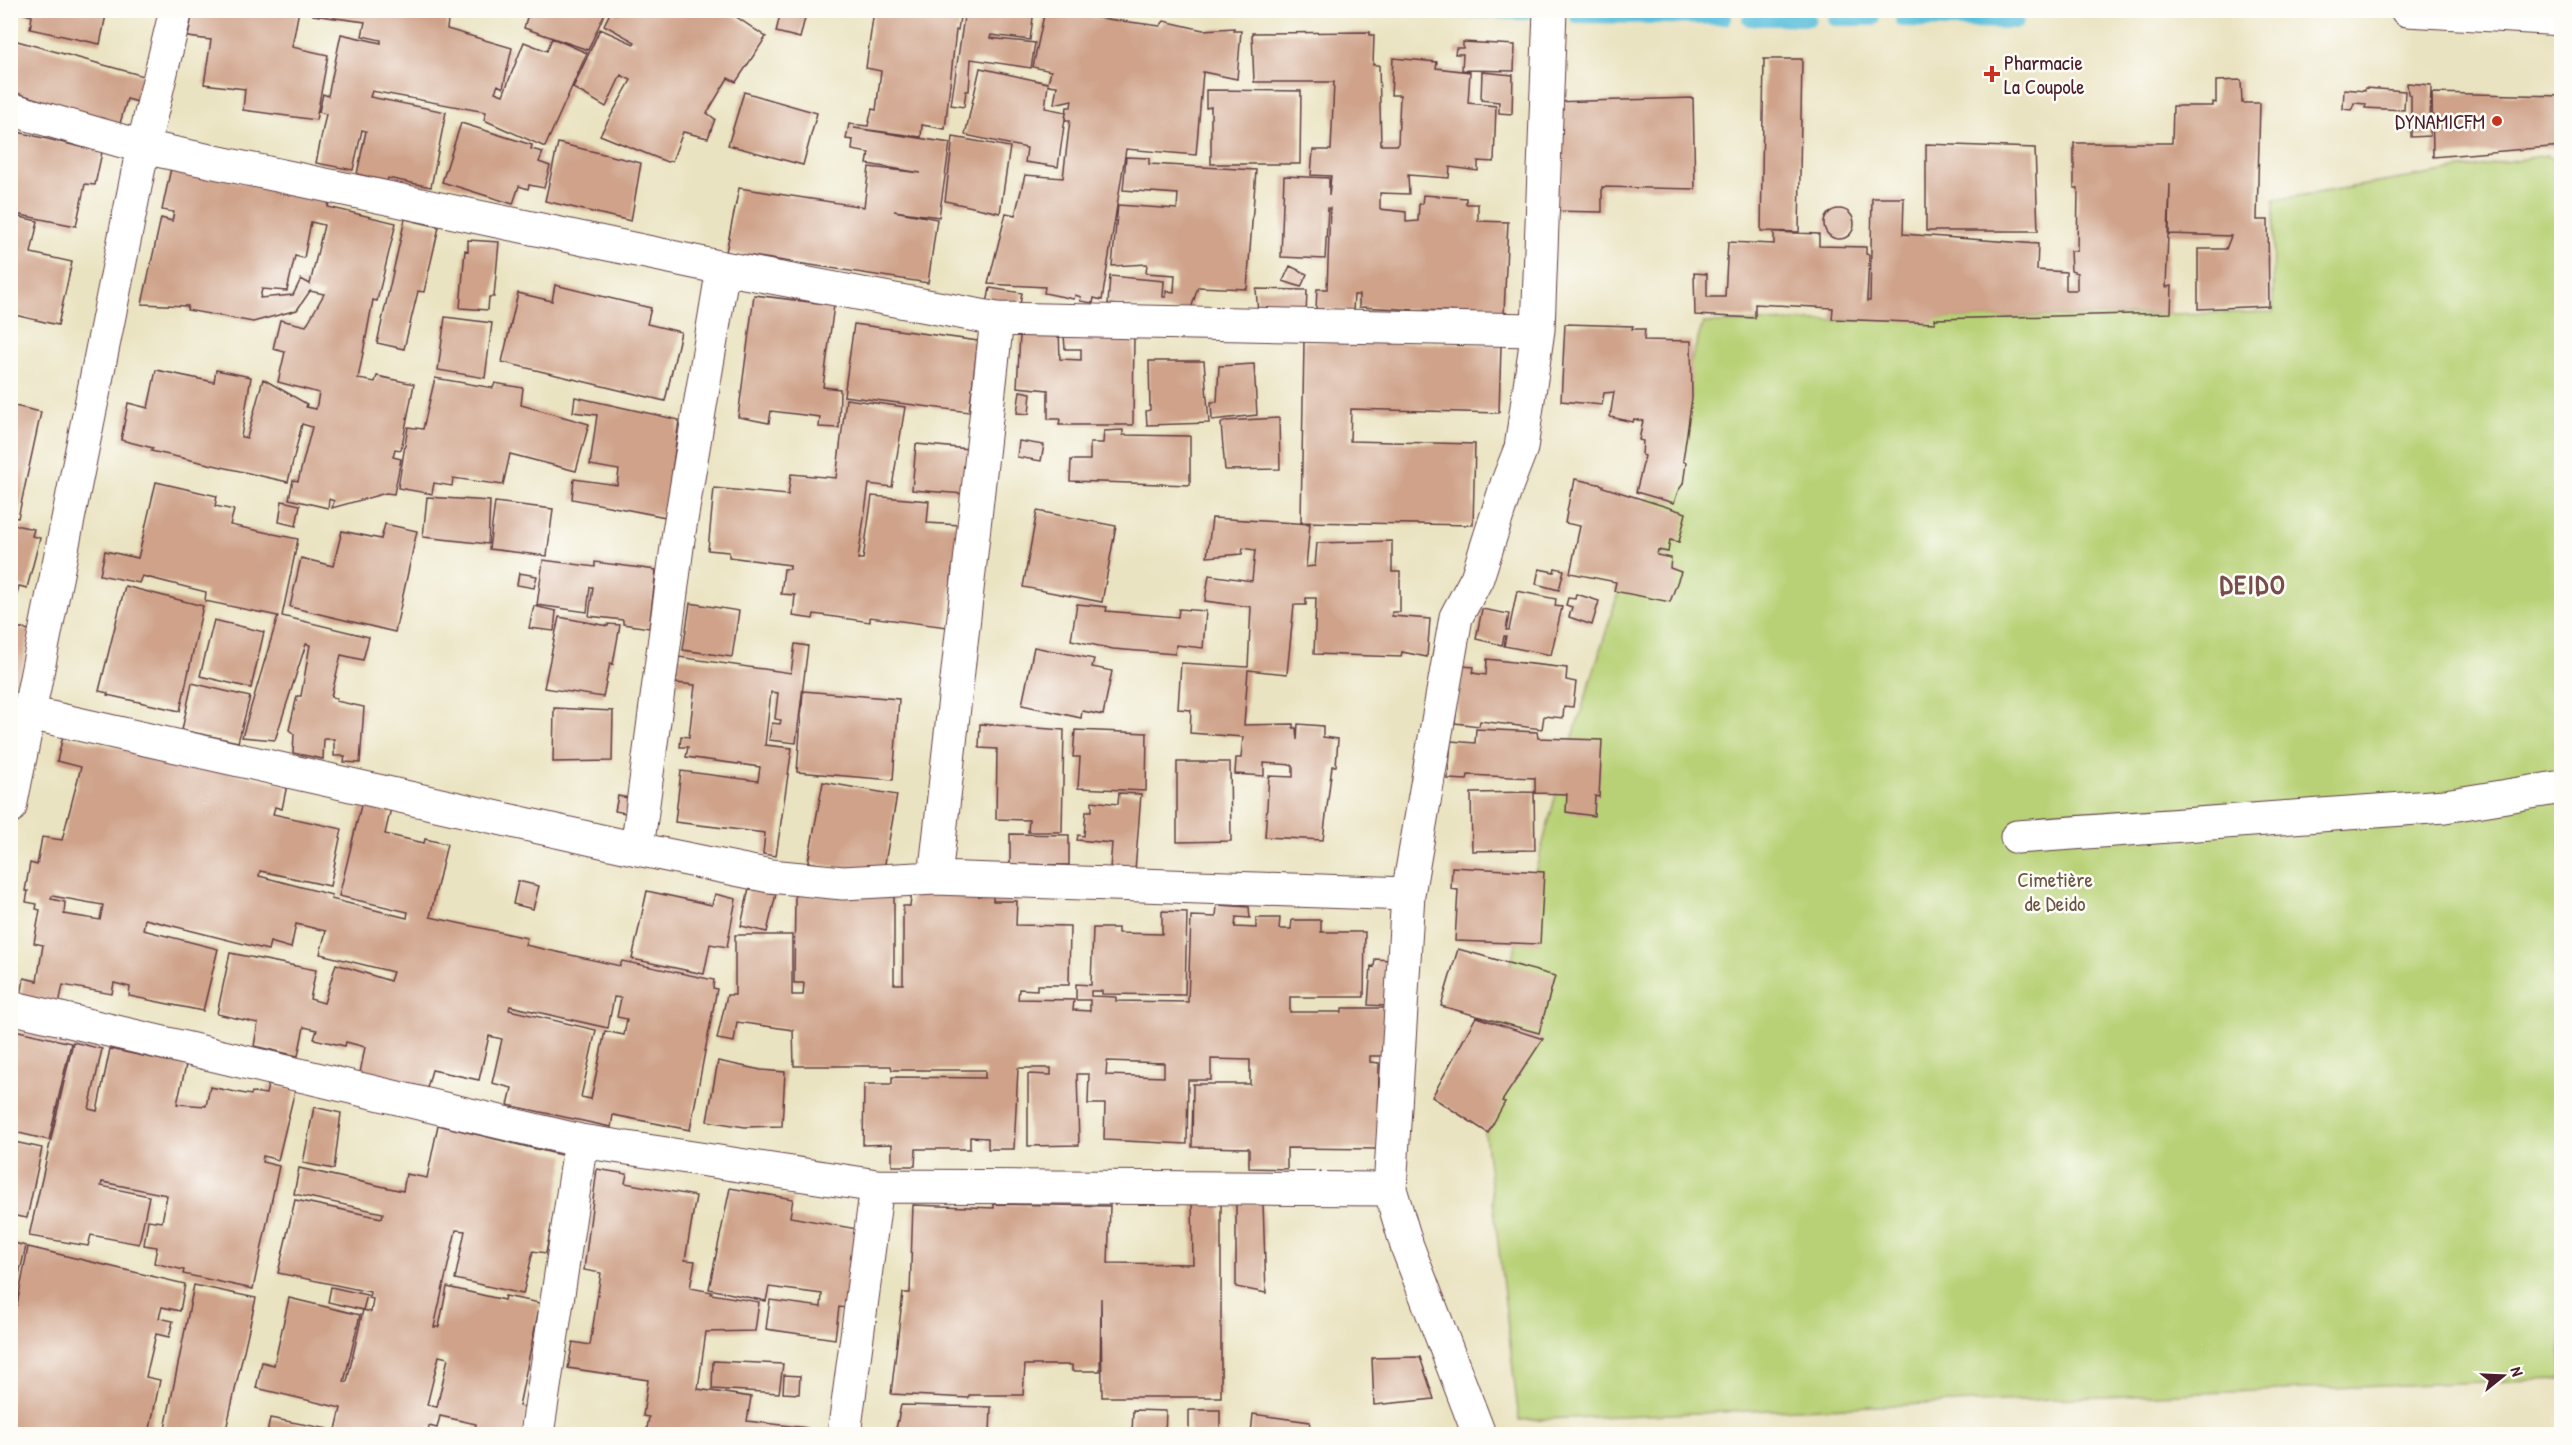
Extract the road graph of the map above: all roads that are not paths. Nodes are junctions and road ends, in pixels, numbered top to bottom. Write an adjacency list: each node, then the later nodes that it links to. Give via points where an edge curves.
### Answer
1 (176, 10): 6 (street)
2 (1550, 10): 9 (street)
3 (2407, 10): 4 (street)
4 (2562, 19)
5 (10, 109): 6 (street)
6 (143, 147): 7 (street); 10 (street)
7 (723, 268): 8 (street); 14 (street, via 679,532)
8 (997, 319): 9 (street); 15 (street)
9 (1538, 330): 16 (street, via 1521,448 1477,578 1456,617)
10 (29, 713): 12 (street); 14 (street)
11 (2562, 787): 13 (street, via 2445,806)
12 (10, 807)
13 (2017, 837)
14 (637, 849): 15 (street, via 770,876 843,883)
15 (935, 878): 16 (street)
16 (1408, 894): 20 (street)
17 (10, 1007): 18 (street)
18 (581, 1141): 19 (street); 21 (street)
19 (878, 1186): 20 (street); 22 (street)
20 (1390, 1189): 23 (street, via 1407,1246)
21 (537, 1434)
22 (844, 1434)
23 (1479, 1434)

